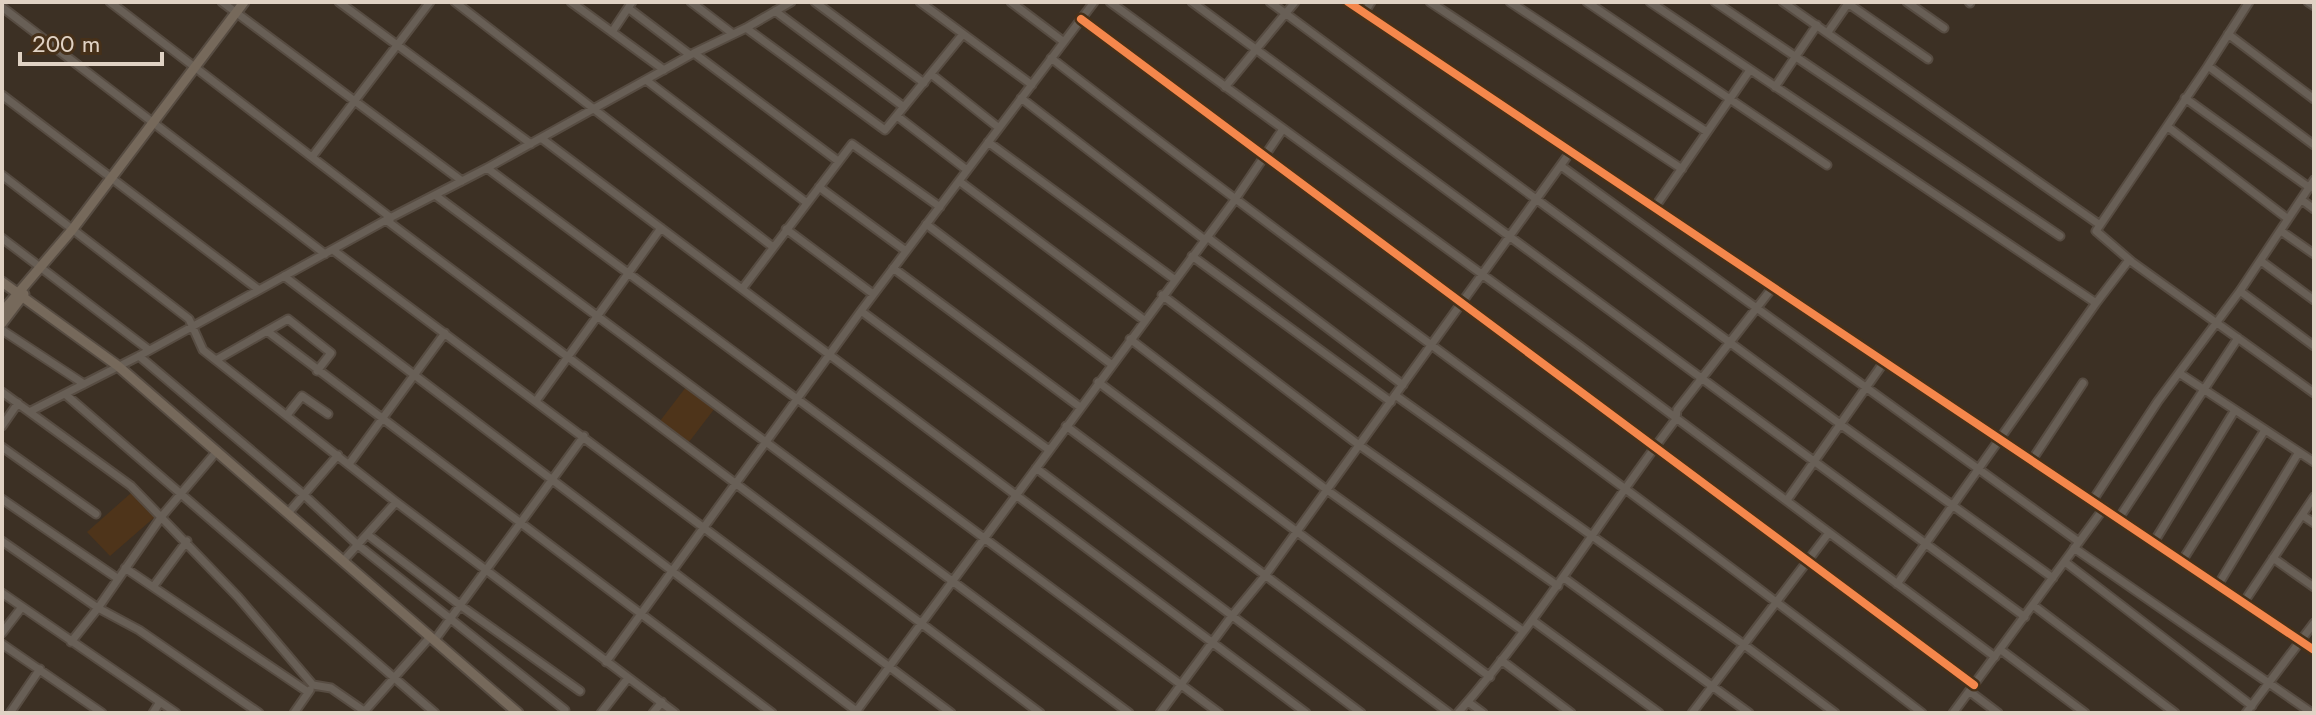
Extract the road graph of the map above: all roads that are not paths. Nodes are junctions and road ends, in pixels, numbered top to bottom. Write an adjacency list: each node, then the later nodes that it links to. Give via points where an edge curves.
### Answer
1 (110, 2): 54 (street)
2 (222, 2): 34 (street)
3 (244, 2): 34 (main road)
4 (339, 2): 47 (street)
5 (430, 2): 47 (street)
6 (455, 2): 70 (street)
7 (571, 2): 41 (street)
8 (691, 2): 43 (street)
9 (791, 2): 33 (street)
10 (815, 2): 59 (street)
11 (920, 2): 44 (street)
12 (1011, 2): 46 (street)
13 (1094, 2): 37 (street)
14 (1110, 2): 61 (street)
15 (1192, 2): 48 (street)
16 (1270, 2): 36 (street)
17 (1295, 2): 36 (street)
18 (1348, 2): 35 (street)
19 (1371, 2): 35 (street)
20 (1430, 2): 88 (street)
21 (1510, 2): 76 (street)
22 (1587, 2): 65 (street)
23 (1650, 2): 56 (street)
24 (1715, 2): 50 (street)
25 (1783, 2): 38 (street)
26 (1847, 2): 42 (street); 52 (street)
27 (1907, 2): 40 (street)
28 (2249, 2): 45 (street)
29 (2308, 2): 31 (street)
30 (630, 5): 41 (street); 49 (street)
31 (2314, 6)
32 (2, 7): 72 (street)
33 (778, 7): 39 (street); 69 (street)
34 (236, 13): 54 (main road); 68 (street)
35 (1364, 13): 81 (street)
36 (1286, 14): 48 (street); 97 (street)
37 (1081, 19): 46 (street); 82 (street)
38 (1817, 25): 42 (street); 50 (street)
39 (746, 28): 43 (street); 71 (street, via 885,130)
40 (1944, 28)
41 (612, 32): 55 (street)
42 (1828, 32): 107 (street)
43 (733, 34): 49 (street)
44 (963, 34): 57 (street); 60 (street)
45 (2228, 34): 53 (street); 67 (street)
46 (1064, 42): 51 (street)
47 (397, 45): 68 (street); 79 (street)
48 (1257, 49): 61 (street); 113 (street)
49 (692, 54): 55 (street); 84 (street)
50 (1796, 57): 62 (street); 112 (street)
51 (1051, 58): 60 (street); 99 (street)
52 (1928, 59)
53 (2208, 66): 66 (street); 80 (street)
54 (194, 67): 72 (main road); 83 (street)
55 (664, 70): 58 (street)
56 (1750, 70): 62 (street); 65 (street)
57 (931, 74): 59 (street); 74 (street)
58 (646, 80): 70 (street); 100 (street)
59 (924, 83): 69 (street)
60 (1032, 85): 64 (street)
61 (1225, 87): 75 (street)
62 (1775, 87): 139 (street)
63 (2, 95): 91 (street)
64 (1021, 98): 74 (street); 115 (street)
65 (1731, 98): 76 (street); 85 (street)
66 (2185, 98): 73 (street); 94 (street)
67 (2314, 99)
68 (355, 100): 83 (street); 92 (street)
69 (904, 107): 71 (street)
70 (595, 109): 77 (street); 116 (street)
71 (897, 116): 89 (street)
72 (152, 122): 91 (main road); 118 (street)
73 (2168, 127): 105 (street); 107 (street)
74 (999, 128): 78 (street)
75 (1283, 129): 82 (street); 126 (street)
76 (1707, 132): 88 (street)
77 (541, 138): 79 (street); 108 (street)
78 (988, 142): 89 (street); 128 (street)
79 (531, 144): 87 (street)
80 (2314, 145)
81 (1571, 151): 86 (street); 102 (street)
82 (1266, 155): 99 (street); 138 (street)
83 (312, 157): 104 (street)
84 (838, 161): 95 (street); 101 (street, via 852,144)
85 (1827, 165)
86 (1561, 166): 97 (street); 140 (street)
87 (487, 168): 92 (street); 125 (street)
88 (1682, 169): 102 (street)
89 (967, 170): 93 (street)
90 (2, 175): 110 (street)
91 (112, 177): 110 (main road); 132 (street)
92 (462, 181): 96 (street)
93 (959, 181): 101 (street); 144 (street)
94 (2312, 184): 98 (street)
95 (819, 187): 100 (street); 117 (street)
96 (435, 195): 104 (street); 143 (street)
97 (1536, 200): 113 (street); 153 (street)
98 (2302, 200): 103 (street); 105 (street)
99 (1234, 201): 115 (street); 154 (street)
100 (807, 203): 109 (street)
101 (940, 207): 106 (street)
102 (1655, 207): 130 (street)
103 (2314, 209)
104 (388, 219): 118 (street); 159 (street)
105 (2288, 219): 111 (street)
106 (926, 224): 117 (street); 162 (street)
107 (2100, 225): 121 (street, via 2097,234)
108 (661, 228): 125 (street); 131 (street)
109 (786, 229): 116 (street); 134 (street)
110 (72, 230): 124 (main road); 147 (street, via 189,319)
111 (2281, 231): 119 (street); 122 (street)
112 (2060, 236)
113 (1510, 237): 126 (street); 167 (street)
114 (2, 238): 124 (street)
115 (1206, 238): 120 (street); 171 (street)
116 (773, 247): 131 (street)
117 (906, 251): 123 (street)
118 (329, 252): 127 (street); 150 (street)
119 (2314, 254)
120 (1192, 256): 128 (street); 178 (street)
121 (2129, 260): 139 (street); 146 (street)
122 (2261, 261): 133 (street); 137 (street)
123 (893, 268): 134 (street); 181 (street)
124 (38, 272): 135 (main road); 156 (street)
125 (629, 273): 143 (street); 177 (street)
126 (1482, 275): 138 (street); 186 (street)
127 (284, 276): 132 (street); 166 (street)
128 (1174, 279): 136 (street)
129 (2, 282): 135 (main road)
130 (1773, 287): 140 (street); 161 (street)
131 (742, 289): 157 (street)
132 (259, 290): 147 (street)
133 (2240, 291): 146 (street); 155 (street)
134 (873, 294): 141 (street)
135 (20, 295): 142 (main road); 145 (main road); 163 (main road)
136 (1162, 295): 144 (street); 195 (street)
137 (2314, 300)
138 (1463, 302): 154 (street); 196 (street)
139 (2096, 303): 193 (street)
140 (1756, 308): 153 (street); 172 (street)
141 (861, 311): 157 (street); 198 (street)
142 (2, 312)
143 (598, 318): 159 (street); 194 (street)
144 (1144, 320): 152 (street)
145 (2, 323)
146 (2217, 323): 151 (street); 165 (street)
147 (192, 327): 156 (street); 160 (street, via 203,350)
148 (2, 330): 170 (street)
149 (267, 331): 160 (street); 164 (street); 164 (street, via 288,319 331,353)
150 (445, 333): 166 (street); 179 (street)
151 (2238, 338): 173 (street); 175 (street)
152 (1130, 339): 162 (street); 211 (street)
153 (1729, 343): 167 (street); 188 (street)
154 (1431, 346): 171 (street); 210 (street)
155 (2314, 346)
156 (149, 350): 158 (street)
157 (830, 355): 177 (street); 213 (street)
158 (139, 356): 163 (street); 214 (street)
159 (567, 358): 179 (street); 209 (street)
160 (216, 360): 185 (street)
161 (1884, 362): 172 (street); 193 (street)
162 (1111, 364): 168 (street)
163 (118, 366): 170 (street); 199 (main road)
164 (317, 371): 187 (street)
165 (2179, 373): 173 (street); 218 (street)
166 (414, 376): 187 (street); 208 (street)
167 (1702, 380): 186 (street, via 1677,410); 202 (street)
168 (1098, 382): 181 (street); 230 (street)
169 (2083, 383): 203 (street)
170 (84, 384): 176 (street)
171 (1403, 385): 178 (street)
172 (1866, 387): 188 (street); 207 (street)
173 (2204, 390): 182 (street); 226 (street)
174 (2, 392): 180 (street)
175 (2314, 393)
176 (65, 394): 183 (street); 212 (street)
177 (798, 398): 194 (street); 234 (street)
178 (1393, 398): 195 (street); 233 (street)
179 (536, 401): 192 (street)
180 (18, 403): 183 (street); 189 (street)
181 (1080, 407): 190 (street)
182 (2235, 410): 191 (street); 237 (street)
183 (31, 411): 225 (street, via 131,486)
184 (328, 414): 185 (street, via 302,396)
185 (287, 415): 201 (street)
186 (1676, 419): 196 (street); 217 (street)
187 (382, 420): 205 (street); 227 (street)
188 (1840, 424): 202 (street); 220 (street)
189 (2, 426)
190 (1066, 426): 198 (street); 249 (street)
191 (2265, 430): 200 (street); 244 (street)
192 (584, 436): 208 (street); 229 (street)
193 (2001, 439): 203 (street); 207 (street)
194 (765, 444): 209 (street); 253 (street)
195 (1359, 445): 211 (street); 256 (street)
196 (1655, 446): 210 (street); 242 (street)
197 (2, 447): 223 (street)
198 (1049, 450): 206 (street)
199 (217, 451): 212 (street); 222 (main road)
200 (2299, 452): 204 (street); 255 (street)
201 (338, 455): 205 (street); 214 (street)
202 (1815, 460): 217 (street); 238 (street)
203 (2032, 460): 218 (street)
204 (2312, 460)
205 (349, 464): 219 (street)
206 (1036, 468): 213 (street); 268 (street)
207 (1980, 469): 220 (street); 240 (street)
208 (552, 480): 227 (street); 248 (street)
209 (736, 484): 229 (street); 271 (street)
210 (1624, 488): 233 (street); 260 (street)
211 (1327, 490): 230 (street); 273 (street)
212 (181, 492): 225 (street); 288 (street)
213 (1016, 494): 234 (street); 278 (street)
214 (304, 495): 222 (street); 239 (street)
215 (2314, 497): 224 (street)
216 (2, 499): 250 (street)
217 (1787, 500): 231 (street)
218 (2093, 500): 221 (street)
219 (396, 502): 232 (street); 247 (street)
220 (1953, 507): 238 (street); 252 (street)
221 (2104, 508): 226 (street); 240 (street)
222 (289, 512): 243 (main road)
223 (96, 514)
224 (2302, 515): 228 (street); 241 (street)
225 (162, 516): 236 (street); 246 (street)
226 (2119, 518): 237 (street)
227 (520, 523): 247 (street); 266 (street)
228 (2314, 523)
229 (705, 527): 248 (street); 285 (street)
230 (1297, 532): 249 (street); 287 (street)
231 (1828, 534): 242 (street); 254 (street)
232 (368, 535): 239 (street); 263 (street)
233 (1594, 537): 251 (street); 280 (street)
234 (984, 538): 253 (street); 291 (street)
235 (2, 541): 265 (street)
236 (187, 541): 257 (street); 294 (street)
237 (2154, 542): 244 (street)
238 (1926, 544): 254 (street); 269 (street)
239 (358, 545): 243 (street); 267 (street)
240 (2077, 545): 245 (street); 290 (street)
241 (2273, 558): 258 (street); 261 (street)
242 (1807, 560): 260 (street); 293 (street)
243 (343, 561): 275 (main road)
244 (2182, 561): 255 (street)
245 (2065, 562): 252 (street); 299 (street)
246 (125, 568): 250 (street); 257 (street)
247 (485, 571): 263 (street); 284 (street)
248 (672, 571): 266 (street); 302 (street)
249 (1264, 577): 268 (street); 322 (street)
250 (117, 578): 265 (street)
251 (1564, 578): 256 (street); 292 (street)
252 (2053, 578): 262 (street)
253 (953, 581): 271 (street); 317 (street)
254 (1897, 584): 282 (street)
255 (2218, 585): 261 (street)
256 (1558, 586): 270 (street)
257 (153, 587): 294 (street)
258 (2314, 587)
259 (2, 593): 264 (street)
260 (1776, 600): 280 (street); 330 (street)
261 (2244, 602): 276 (street)
262 (2033, 605): 269 (street); 334 (street)
263 (461, 606): 267 (street); 295 (street)
264 (22, 607): 274 (street); 277 (street)
265 (98, 608): 277 (street); 307 (street)
266 (641, 615): 284 (street); 314 (street)
267 (452, 617): 275 (street); 300 (street)
268 (1231, 617): 278 (street); 321 (street)
269 (2025, 617): 282 (street)
270 (1532, 620): 273 (street); 326 (street)
271 (922, 623): 285 (street); 316 (street)
272 (2314, 623): 276 (street)
273 (1523, 631): 283 (street)
274 (2, 633)
275 (432, 639): 288 (street); 310 (main road)
276 (2300, 641): 281 (street); 290 (street)
277 (71, 642): 296 (street)
278 (1212, 642): 291 (street); 320 (street)
279 (2, 644): 286 (street)
280 (1743, 644): 292 (street); 329 (street)
281 (2314, 650)
282 (1998, 653): 293 (street); 333 (street)
283 (1501, 660): 287 (street); 325 (street)
284 (606, 662): 289 (street)
285 (890, 667): 302 (street); 315 (street)
286 (40, 669): 303 (street); 304 (street)
287 (1490, 677): 298 (street)
288 (395, 678): 301 (street); 309 (street)
289 (628, 678): 297 (street); 311 (street)
290 (2270, 682): 299 (street); 335 (street)
291 (1181, 685): 318 (street); 319 (street)
292 (1713, 686): 327 (street); 328 (street)
293 (1972, 688): 331 (street); 332 (street)
294 (311, 689): 301 (street, via 331,688); 308 (street)
295 (580, 691)
296 (160, 702): 305 (street); 306 (street)
297 (662, 702): 312 (street); 313 (street)
298 (1468, 702): 323 (street); 324 (street)
299 (2249, 709)
300 (565, 710)
301 (365, 712)
302 (857, 712)
303 (10, 713)
304 (102, 713)
305 (153, 713)
306 (176, 713)
307 (259, 713)
308 (294, 713)
309 (435, 713)
310 (518, 713)
311 (601, 713)
312 (653, 713)
313 (675, 713)
314 (772, 713)
315 (951, 713)
316 (1040, 713)
317 (1129, 713)
318 (1160, 713)
319 (1219, 713)
320 (1306, 713)
321 (1361, 713)
322 (1449, 713)
323 (1458, 713)
324 (1483, 713)
325 (1571, 713)
326 (1659, 713)
327 (1692, 713)
328 (1749, 713)
329 (1835, 713)
330 (1922, 713)
331 (1953, 713)
332 (1998, 713)
333 (2085, 713)
334 (2175, 713)
335 (2312, 713)

